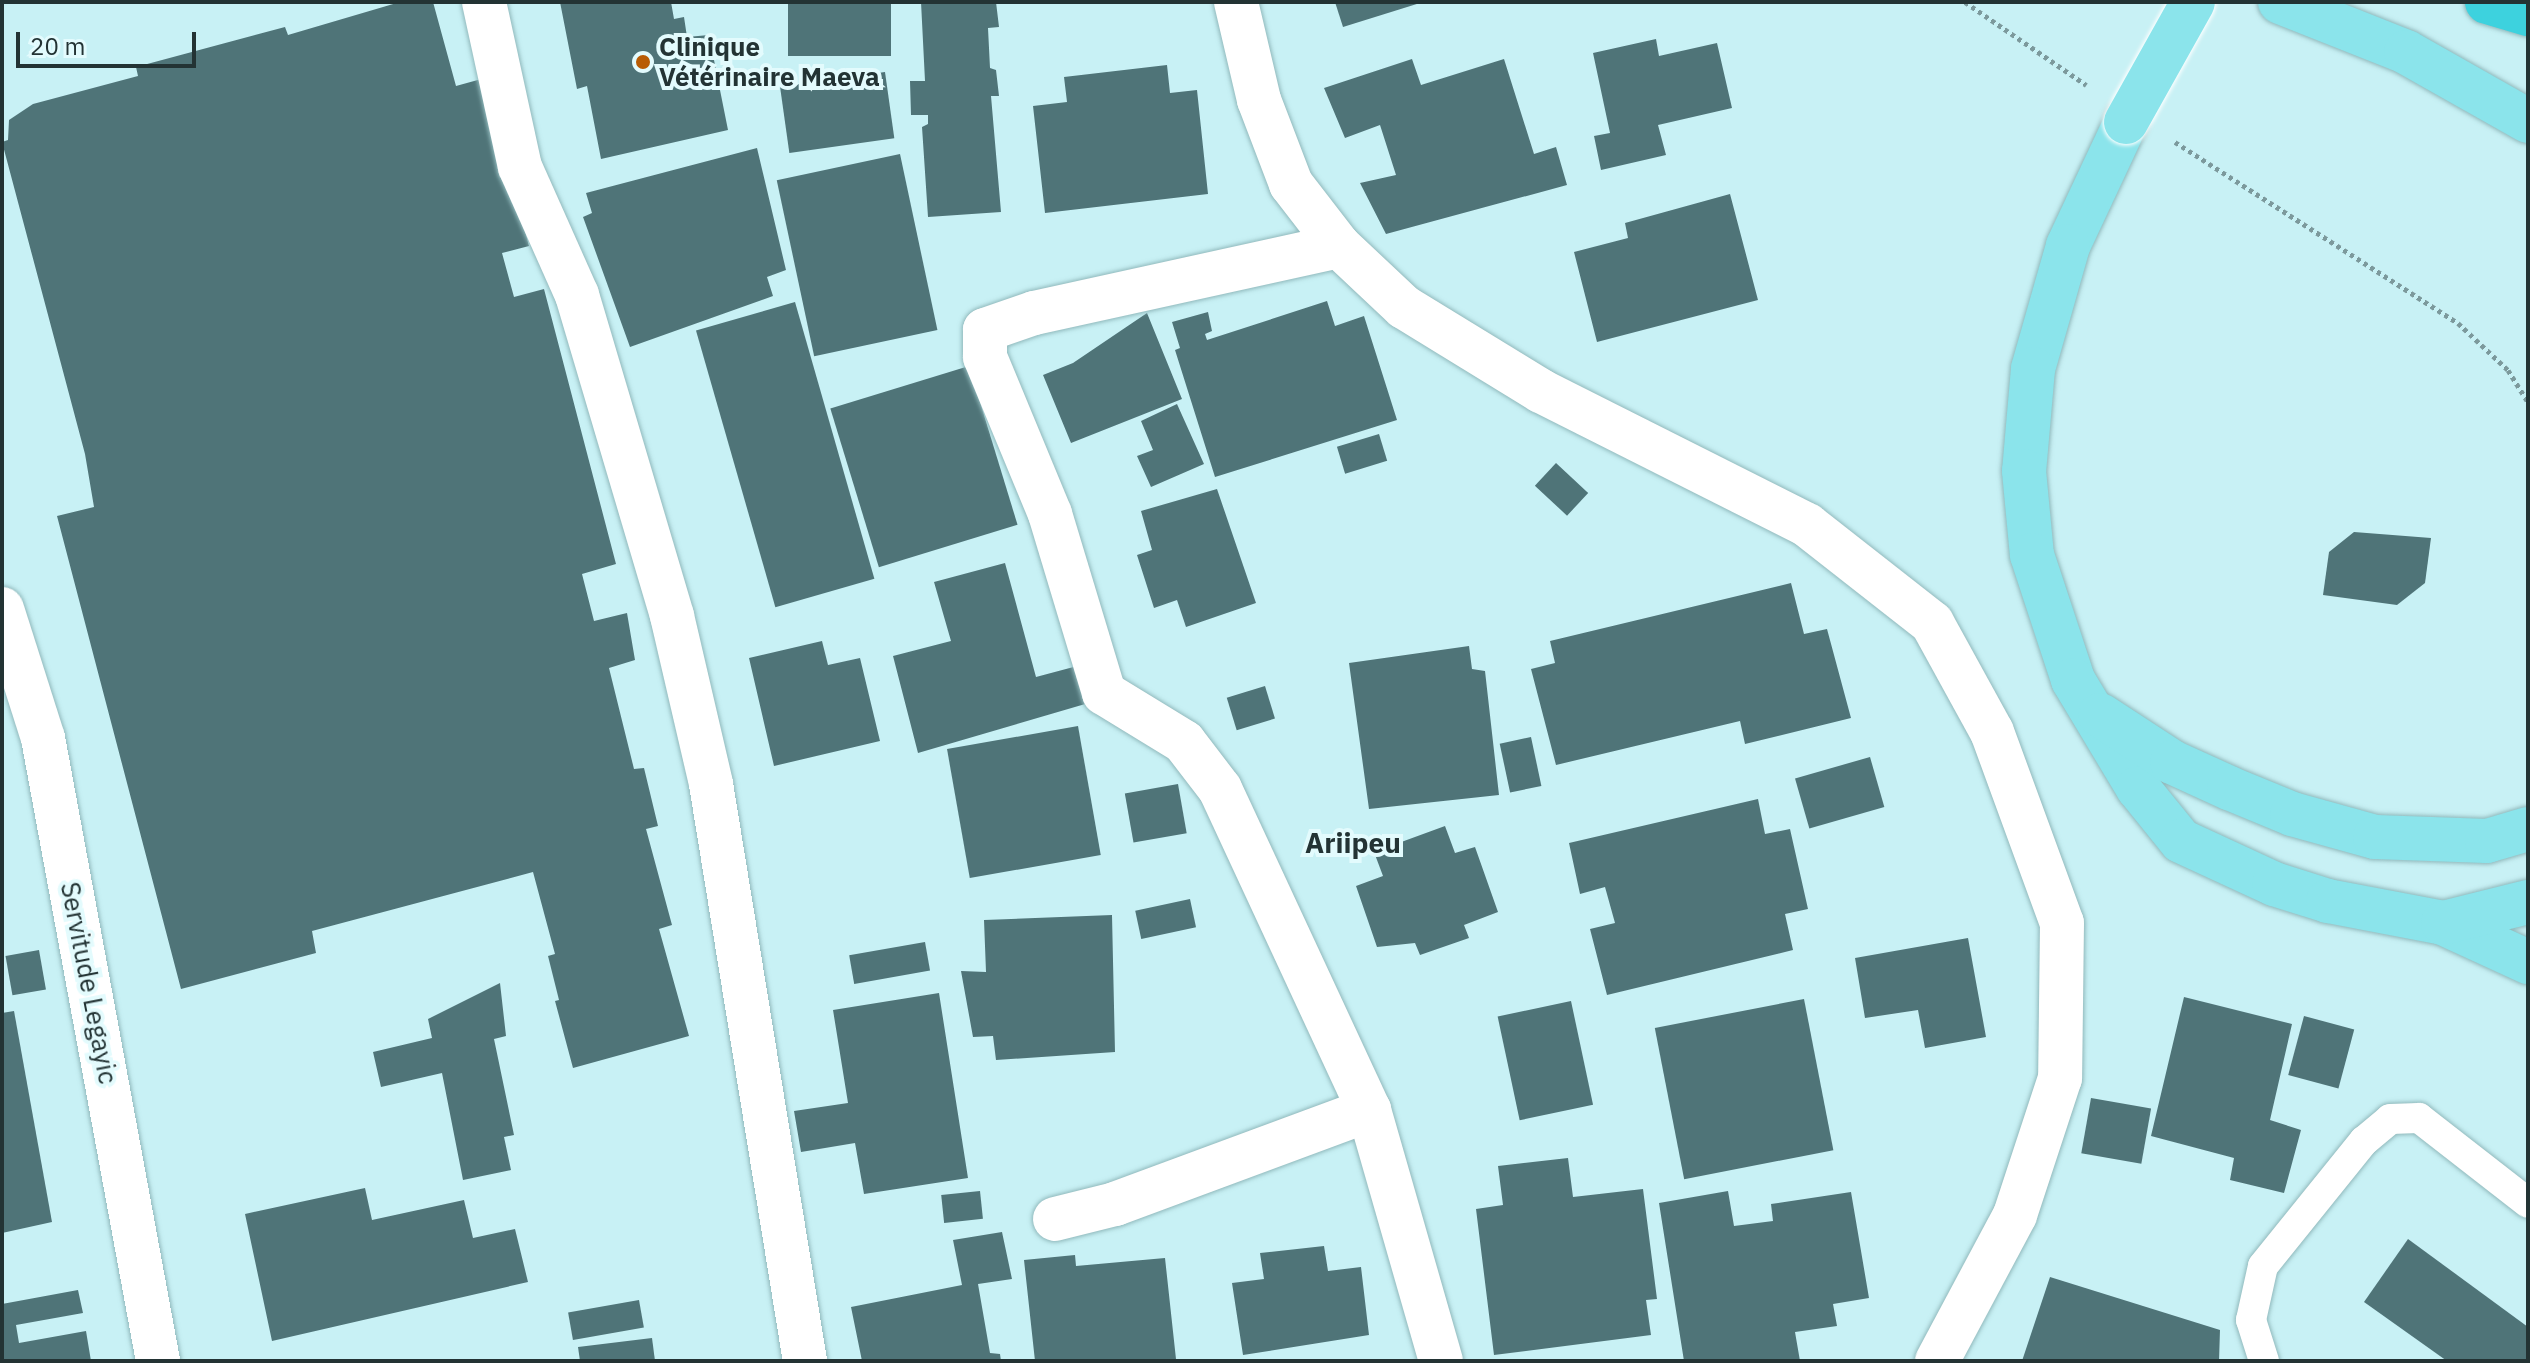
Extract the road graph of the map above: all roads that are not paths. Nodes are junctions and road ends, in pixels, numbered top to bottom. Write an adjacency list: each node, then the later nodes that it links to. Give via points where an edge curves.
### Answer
1 (484, 2): 19 (street, via 520,167 577,295 676,631 711,784)
2 (1236, 2): 8 (street, via 1259,100 1291,184)
3 (2193, 2): 10 (main road, bridge, via 2068,246 2033,369 2024,471 2032,555 2051,626)
4 (2280, 2): 7 (main road, via 2406,52)
5 (2487, 2): 6 (highway)
6 (2528, 14)
7 (2528, 121)
8 (1339, 246): 15 (street, via 1034,313 985,330 985,357 1050,514 1104,693 1184,742 1220,789); 21 (street, via 1404,307 1541,391 1807,525 1932,623 1992,732 2062,923 2060,1078 2015,1215)
9 (2, 609): 18 (street, Servitude Legayic, via 43,738)
10 (2091, 709): 11 (main road, via 2172,762 2292,814 2375,837 2487,841); 13 (main road, via 2138,788 2181,841 2274,884 2328,901)
11 (2528, 829)
12 (2528, 902): 13 (main road)
13 (2443, 923): 14 (main road)
14 (2528, 962)
15 (1369, 1110): 17 (street, via 1115,1204); 20 (street)
16 (2528, 1203): 22 (lane, via 2419,1118 2390,1119 2364,1141 2263,1266 2251,1320)
17 (1055, 1219)
18 (158, 1361)
19 (805, 1361)
20 (1441, 1361)
21 (1937, 1361)
22 (2264, 1361)

